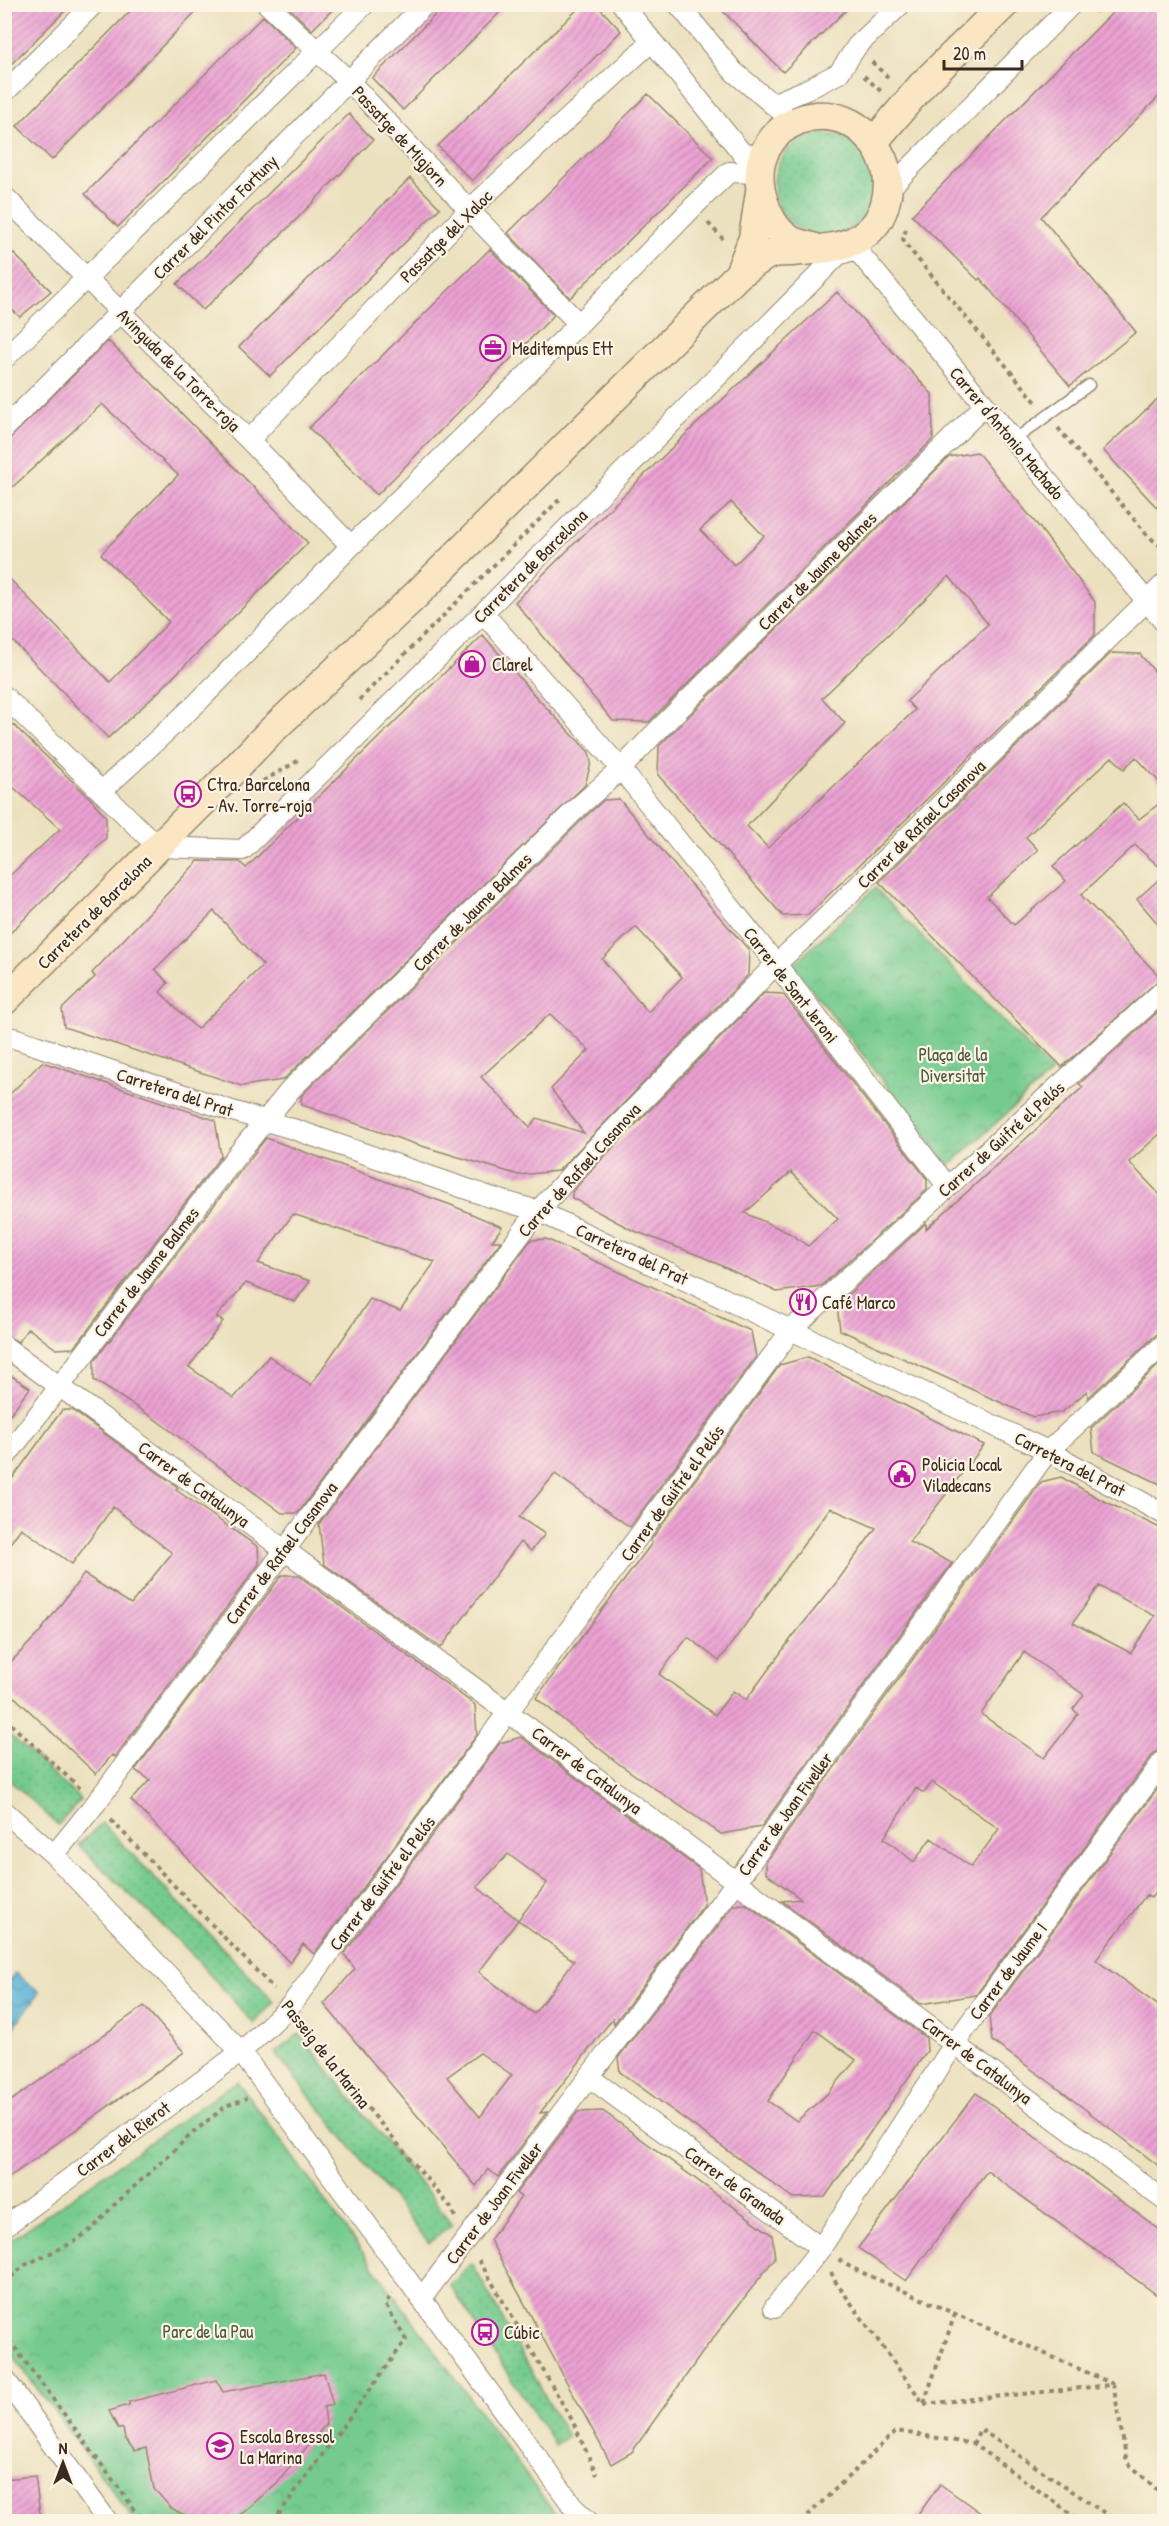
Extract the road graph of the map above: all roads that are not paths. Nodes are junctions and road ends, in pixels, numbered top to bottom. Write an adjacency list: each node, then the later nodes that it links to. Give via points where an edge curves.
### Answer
1 (94, 4): 13 (street)
2 (267, 4): 11 (street, Passatge de Migjorn)
3 (365, 4): 11 (street)
4 (425, 4): 12 (street, Carrer del Pintor Fortuny)
5 (622, 4): 10 (street)
6 (902, 4): 14 (street, via 857,46 838,73)
7 (1005, 4): 16 (street, via 922,85)
8 (1072, 4): 18 (street)
9 (687, 8): 14 (street, via 734,72)
10 (652, 41): 17 (street); 20 (street, Passatge del Xaloc)
11 (317, 51): 12 (street, Passatge de Migjorn); 24 (street)
12 (350, 81): 20 (street, Passatge de Migjorn); 25 (street, Carrer del Pintor Fortuny)
13 (4, 93)
14 (772, 104): 15 (street)
15 (794, 122): 16 (street, via 811,116 843,118 860,128); 17 (street, via 775,135)
16 (873, 143): 18 (street, via 884,161)
17 (760, 174): 22 (street, via 770,220 789,239); 23 (street, Carretera de Barcelona, via 753,238); 26 (street, via 729,172)
18 (889, 189): 21 (street, via 882,215)
19 (4, 196): 24 (street, Avinguda de la Torre-roja)
20 (469, 210): 26 (street, Passatge de Migjorn); 31 (street, Passatge del Xaloc)
21 (854, 246): 22 (street); 29 (street, Carrer d'Antonio Machado); 36 (street, Carretera de Barcelona, via 838,255)
22 (819, 249): 23 (street, Carretera de Barcelona, via 770,254)
23 (739, 274): 41 (street, Carretera de Barcelona, via 409,602 270,732)
24 (89, 278): 25 (street, Avinguda de la Torre-roja); 27 (street)
25 (121, 312): 30 (street, Carrer del Pintor Fortuny); 31 (street, Avinguda de la Torre-roja)
26 (579, 324): 33 (street)
27 (4, 359)
28 (1089, 385): 32 (lane)
29 (984, 406): 32 (street, Carrer d'Antonio Machado); 39 (street, Carrer de Jaume Balmes, via 659,728)
30 (4, 429)
31 (249, 440): 33 (street, Avinguda de la Torre-roja)
32 (1013, 441): 35 (street, Carrer d'Antonio Machado)
33 (351, 546): 40 (street, via 198,702)
34 (1164, 584): 35 (street, Carrer de Rafael Casanova)
35 (1147, 601): 37 (street, Carrer d'Antonio Machado); 42 (street, Carrer de Rafael Casanova)
36 (483, 613): 39 (street, Carrer de Sant Jeroni); 41 (street, Carretera de Barcelona, via 243,850)
37 (1164, 622)
38 (4, 696): 40 (street)
39 (627, 777): 42 (street, Carrer de Sant Jeroni); 46 (street, Carrer de Jaume Balmes, via 578,807)
40 (102, 791): 41 (street)
41 (158, 848): 44 (street, Carretera de Barcelona)
42 (776, 964): 47 (street, Carrer de Sant Jeroni); 48 (street, Carrer de Rafael Casanova)
43 (1164, 990): 47 (street, Carrer de Guifré el Pelós)
44 (4, 1001)
45 (4, 1039): 46 (street, Carretera del Prat, via 14,1038)
46 (264, 1120): 48 (street, Carretera del Prat); 52 (street, Carrer de Jaume Balmes)
47 (948, 1187): 49 (street, Carrer de Guifré el Pelós)
48 (538, 1210): 49 (street, Carretera del Prat); 56 (street, Carrer de Rafael Casanova)
49 (792, 1329): 53 (street, Carretera del Prat); 57 (street, Carrer de Guifré el Pelós)
50 (1164, 1344): 53 (street, Carrer de Joan Fiveller)
51 (4, 1346): 52 (street, Carrer de Catalunya)
52 (58, 1385): 54 (street, Carrer de Jaume Balmes); 56 (street, Carrer de Catalunya)
53 (1048, 1451): 55 (street, Carretera del Prat); 61 (street, Carrer de Joan Fiveller)
54 (4, 1459)
55 (1164, 1514)
56 (284, 1549): 57 (street, Carrer de Catalunya); 60 (street, Carrer de Rafael Casanova)
57 (509, 1713): 61 (street, Carrer de Catalunya); 63 (street, Carrer de Guifré el Pelós, via 291,2005)
58 (1164, 1760): 62 (street, Carrer de Jaume I)
59 (4, 1812): 60 (street)
60 (54, 1855): 63 (street)
61 (736, 1881): 62 (street, Carrer de Catalunya); 64 (street, Carrer de Joan Fiveller)
62 (955, 2043): 65 (street, Carrer de Catalunya); 67 (street, Carrer de Jaume I)
63 (241, 2052): 66 (street, Carrer del Rierot); 68 (street)
64 (589, 2077): 67 (street, Carrer de Granada); 68 (street, Carrer de Joan Fiveller)
65 (1164, 2200)
66 (4, 2227)
67 (821, 2248): 69 (street)
68 (421, 2299): 72 (street, via 574,2509)
69 (774, 2308)
70 (4, 2378): 71 (street)
71 (108, 2522)
72 (589, 2522)

